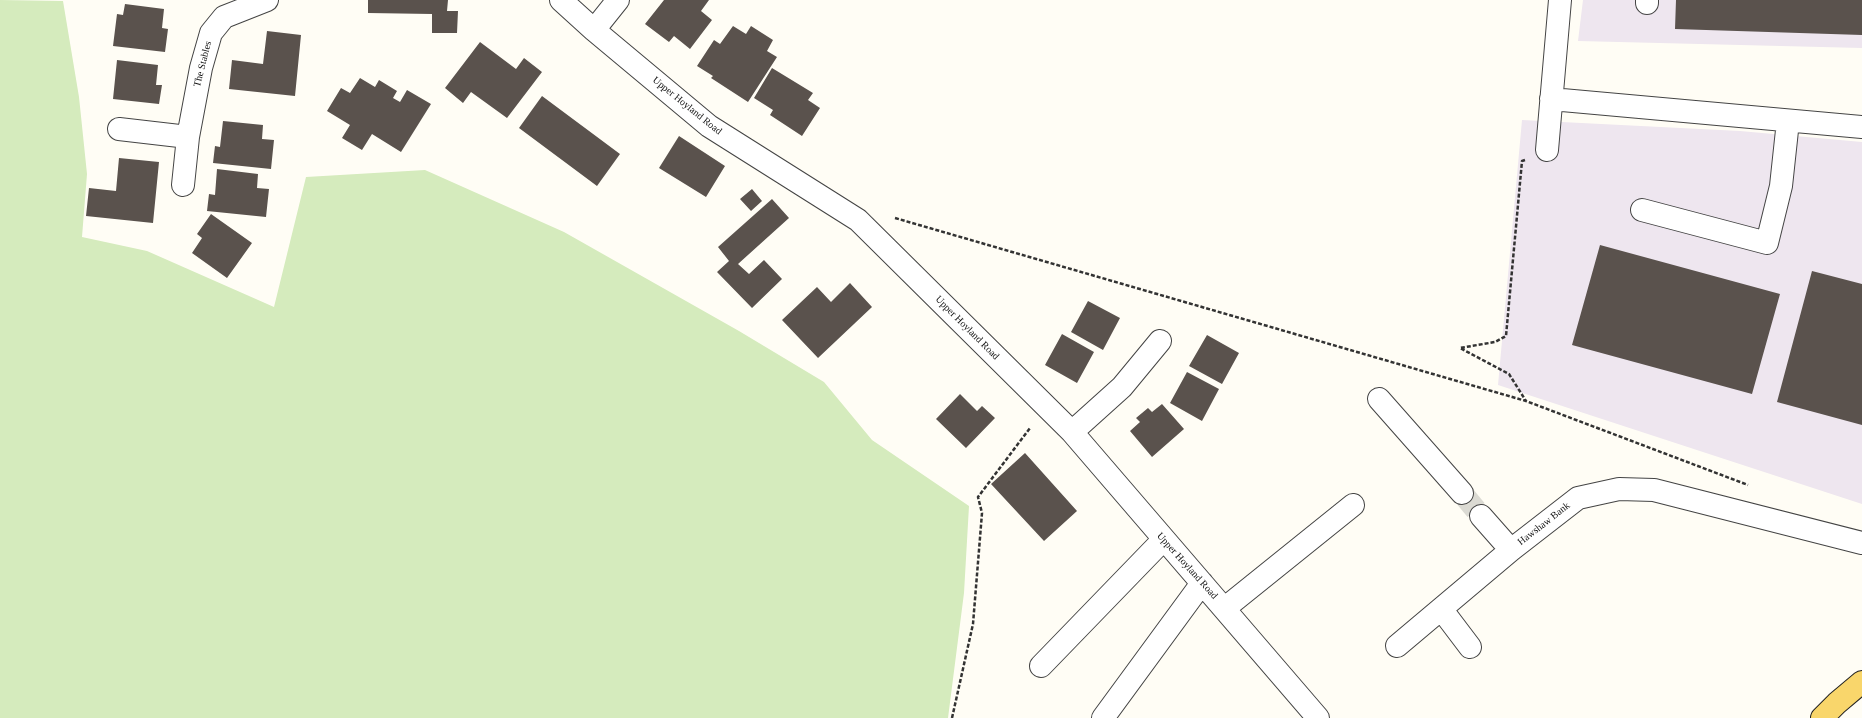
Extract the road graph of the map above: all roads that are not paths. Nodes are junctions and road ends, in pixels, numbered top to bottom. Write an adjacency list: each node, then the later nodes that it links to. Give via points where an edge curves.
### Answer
1 (267, 0): 10 (street, The Stables, via 224,17 211,33 201,68)
2 (561, 0): 5 (street, Upper Hoyland Road)
3 (618, 0): 5 (street)
4 (1560, 0): 6 (street)
5 (594, 30): 16 (street, Upper Hoyland Road, via 709,126 858,220)
6 (1551, 99): 7 (street); 11 (street)
7 (1788, 121): 8 (street); 13 (street, via 1781,186 1767,243)
8 (1862, 127)
9 (119, 129): 10 (street)
10 (188, 138): 12 (street, The Stables)
11 (1547, 150)
12 (183, 185)
13 (1642, 210)
14 (1160, 341): 16 (street, via 1122,387)
15 (1379, 399): 17 (street)
16 (1072, 432): 20 (street, Upper Hoyland Road)
17 (1462, 493)
18 (1353, 505): 24 (street)
19 (1481, 516): 22 (street)
20 (1163, 540): 23 (street, Upper Hoyland Road); 28 (street)
21 (1862, 543): 22 (street, Hawshaw Bank, via 1654,490 1619,489 1578,498)
22 (1511, 550): 25 (street, Hawshaw Bank)
23 (1202, 583): 24 (street, Upper Hoyland Road); 30 (street)
24 (1225, 608): 31 (street, Upper Hoyland Road)
25 (1442, 610): 26 (street, Hawshaw Bank); 27 (street)
26 (1397, 646)
27 (1470, 647)
28 (1041, 666)
29 (1862, 682): 32 (main road)
30 (1104, 718)
31 (1318, 718)
32 (1822, 718)

